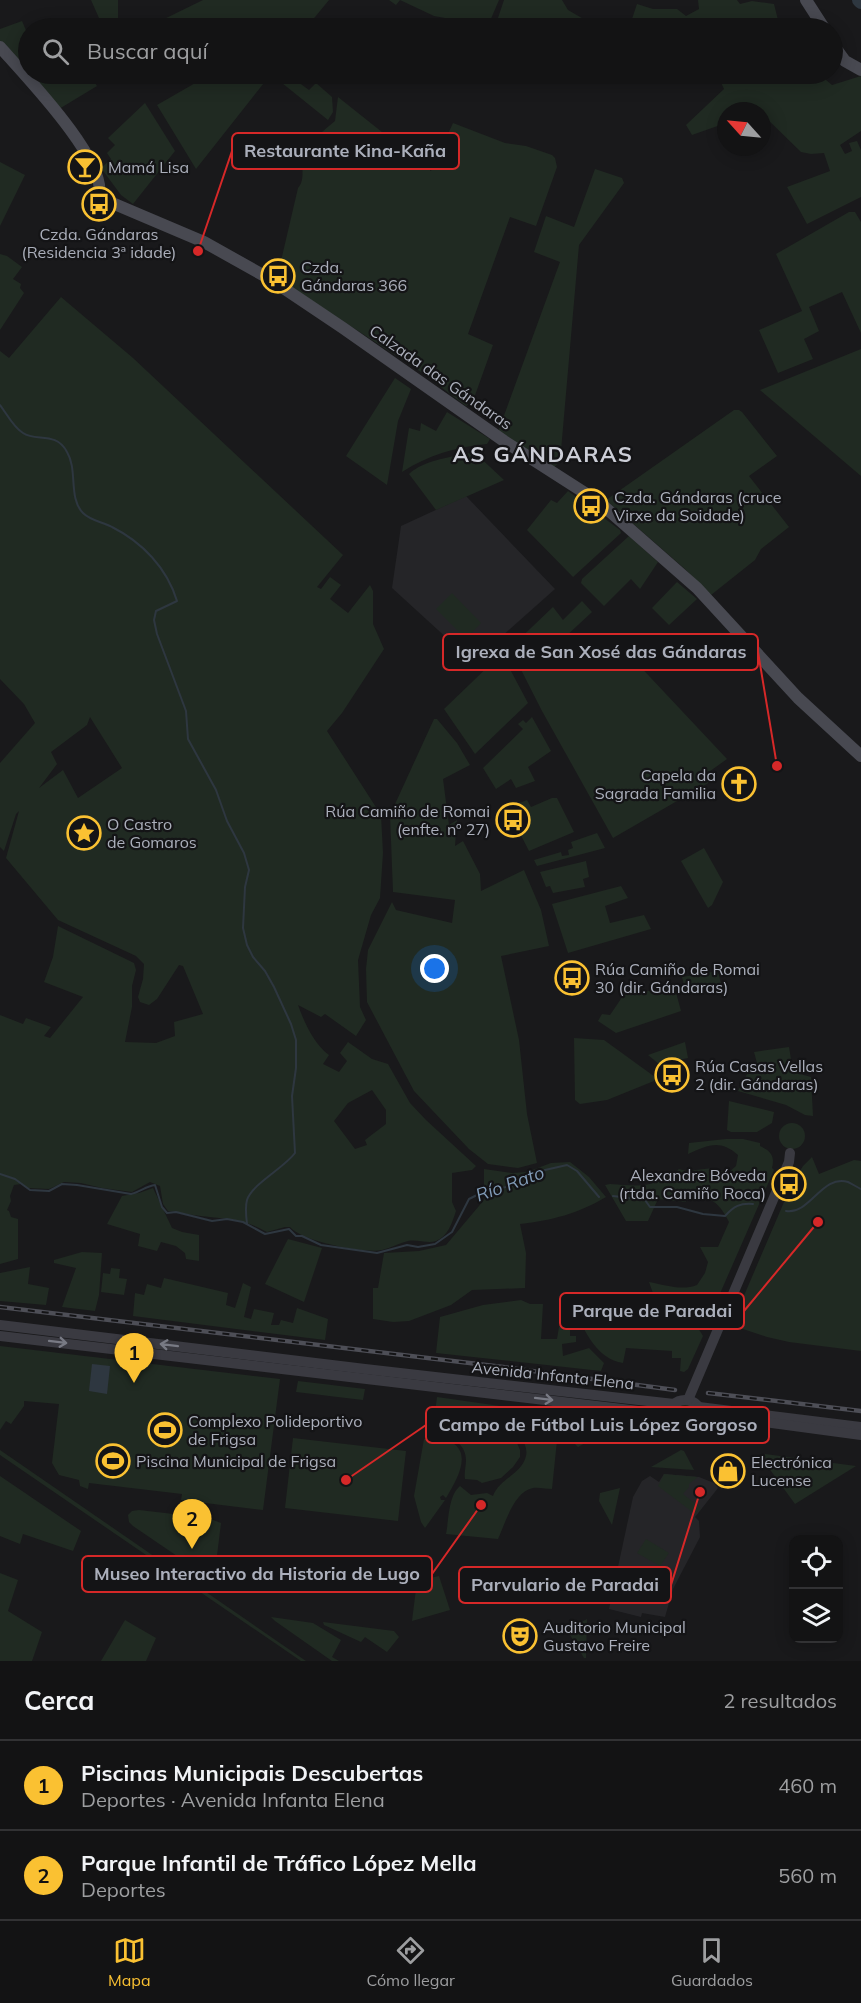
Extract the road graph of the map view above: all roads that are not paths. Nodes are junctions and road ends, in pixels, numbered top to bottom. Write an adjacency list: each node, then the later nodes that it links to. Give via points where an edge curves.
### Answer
1 (806, 0): 2 (main road)
2 (818, 18)
3 (0, 47): 5 (main road, Calzada das Gándaras)
4 (843, 58): 6 (main road)
5 (18, 68)
6 (861, 70)
7 (32, 84): 8 (main road, Calzada das Gándaras, via 87,155 100,181 99,197 204,242 270,279 598,502 697,588 798,698)
8 (861, 756)
9 (790, 1153): 14 (street)
10 (0, 1324): 11 (street, Avenida Infanta Elena)
11 (26, 1333): 12 (street, Avenida Infanta Elena); 13 (street, Avenida Infanta Elena)
12 (0, 1336)
13 (430, 1381): 15 (street, Avenida Infanta Elena); 17 (street, Avenida Infanta Elena, one-way to 17, via 656,1413)
14 (688, 1400): 15 (street); 16 (street)
15 (674, 1404): 17 (street, via 668,1413)
16 (699, 1407): 18 (street); 19 (street)
17 (669, 1423): 18 (street, via 682,1434 693,1432)
18 (700, 1424): 20 (street, via 726,1417)
19 (861, 1427)
20 (861, 1435)

